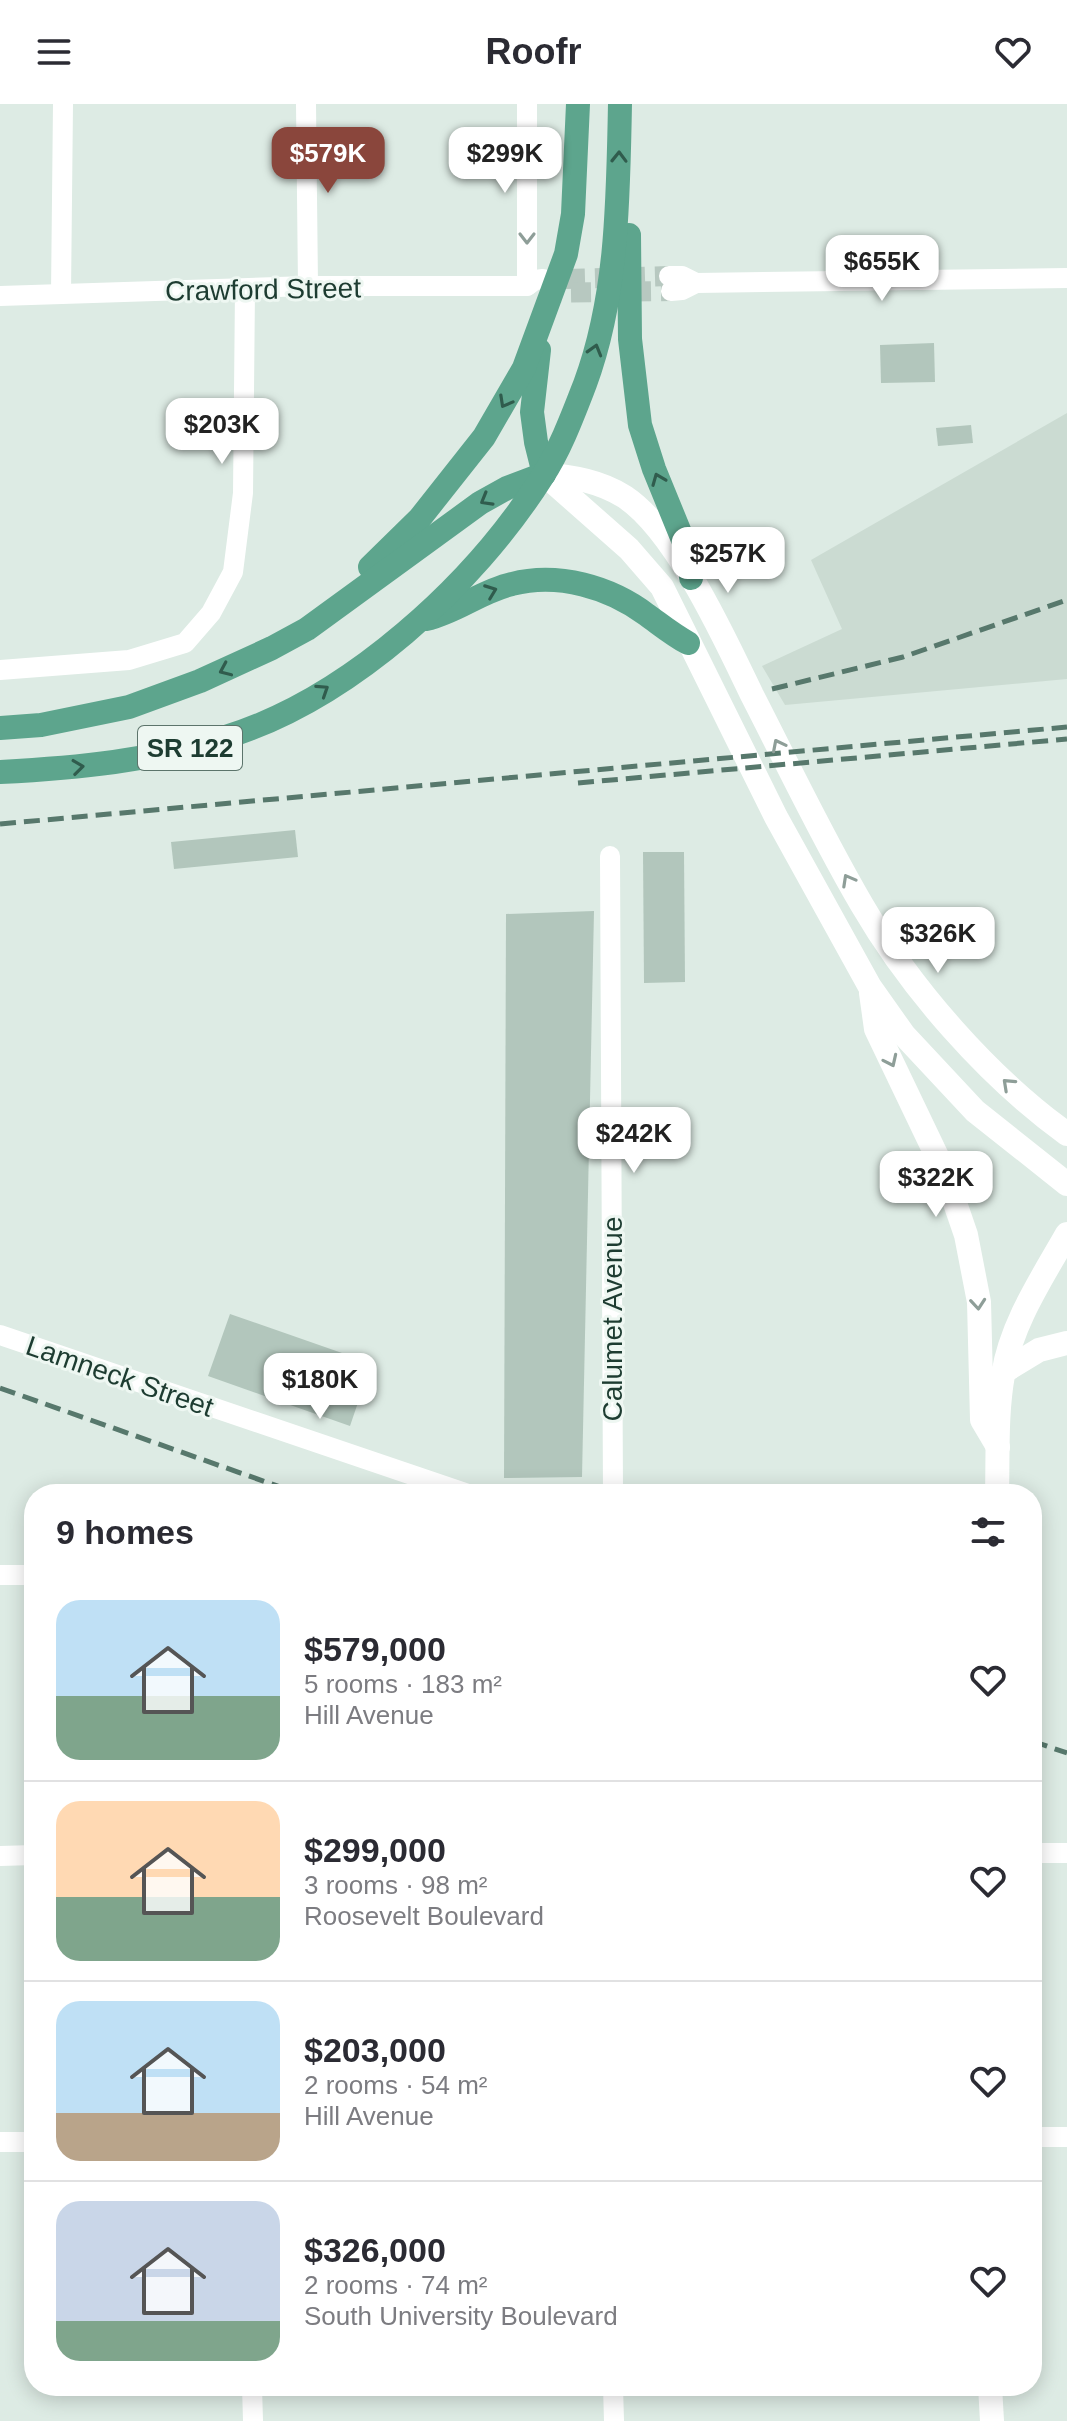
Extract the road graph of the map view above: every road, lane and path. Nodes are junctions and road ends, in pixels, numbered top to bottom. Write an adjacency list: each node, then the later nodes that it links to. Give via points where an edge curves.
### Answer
1 (63, 104): 11 (street)
2 (306, 104): 9 (street)
3 (527, 104): 9 (street, Crawford Street, one-way to 9, via 537,286)
4 (578, 104): 13 (main road, SR 122, via 566,254)
5 (620, 104): 6 (main road, SR 122, one-way to 5)
6 (618, 210): 14 (main road, SR 122, one-way to 6, via 594,352); 15 (main road, one-way to 6, via 692,562 640,425 630,339 629,235)
7 (1067, 278): 8 (street, via 696,283 682,290)
8 (670, 283)
9 (308, 286): 10 (street, Crawford Street)
10 (245, 289): 11 (street, Crawford Street); 19 (street, via 244,483 233,572 211,613 185,643 129,660)
11 (61, 294): 12 (street, Crawford Street)
12 (0, 296)
13 (539, 332): 14 (main road, via 532,412); 16 (main road, SR 122, one-way to 16, via 484,437 420,518)
14 (544, 474): 15 (main road, via 580,478 626,498 654,523); 16 (main road, one-way to 16, via 480,503); 17 (main road, SR 122, via 507,528); 18 (main road, via 629,549 662,587)
15 (691, 578): 24 (main road, one-way to 15, via 1000,1077 924,996 863,907)
16 (340, 602): 20 (main road, SR 122, one-way to 20, via 307,629 186,686 85,717)
17 (420, 621): 18 (main road, one-way to 18, via 512,584 571,582 623,600); 21 (main road, SR 122, one-way to 17, via 143,758 229,737 307,701)
18 (688, 643): 23 (main road)
19 (0, 670)
20 (0, 728)
21 (0, 772)
22 (610, 856): 32 (street, Calumet Avenue)
23 (870, 987): 25 (main road, via 904,1035 975,1111); 30 (main road, one-way to 30, via 876,1029 944,1171 966,1235 979,1302 982,1420)
24 (1067, 1134)
25 (1067, 1184)
26 (1067, 1234): 29 (main road, via 1032,1293)
27 (0, 1335): 31 (street, Lamneck Street)
28 (1067, 1343): 29 (main road, via 1039,1350)
29 (1003, 1372): 30 (main road)
30 (998, 1447): 33 (main road)
31 (439, 1484)
32 (613, 1484)
33 (997, 1484)
34 (0, 1575): 35 (street)
35 (24, 1575)
36 (1042, 1853): 37 (street)
37 (1067, 1853)
38 (24, 1855): 39 (street)
39 (0, 1856)
40 (1042, 2137): 41 (street)
41 (1067, 2137)
42 (0, 2142): 43 (street)
43 (24, 2142)
44 (252, 2396): 47 (street)
45 (613, 2396): 48 (street)
46 (991, 2396): 49 (main road)
47 (253, 2421)
48 (614, 2421)
49 (992, 2421)

